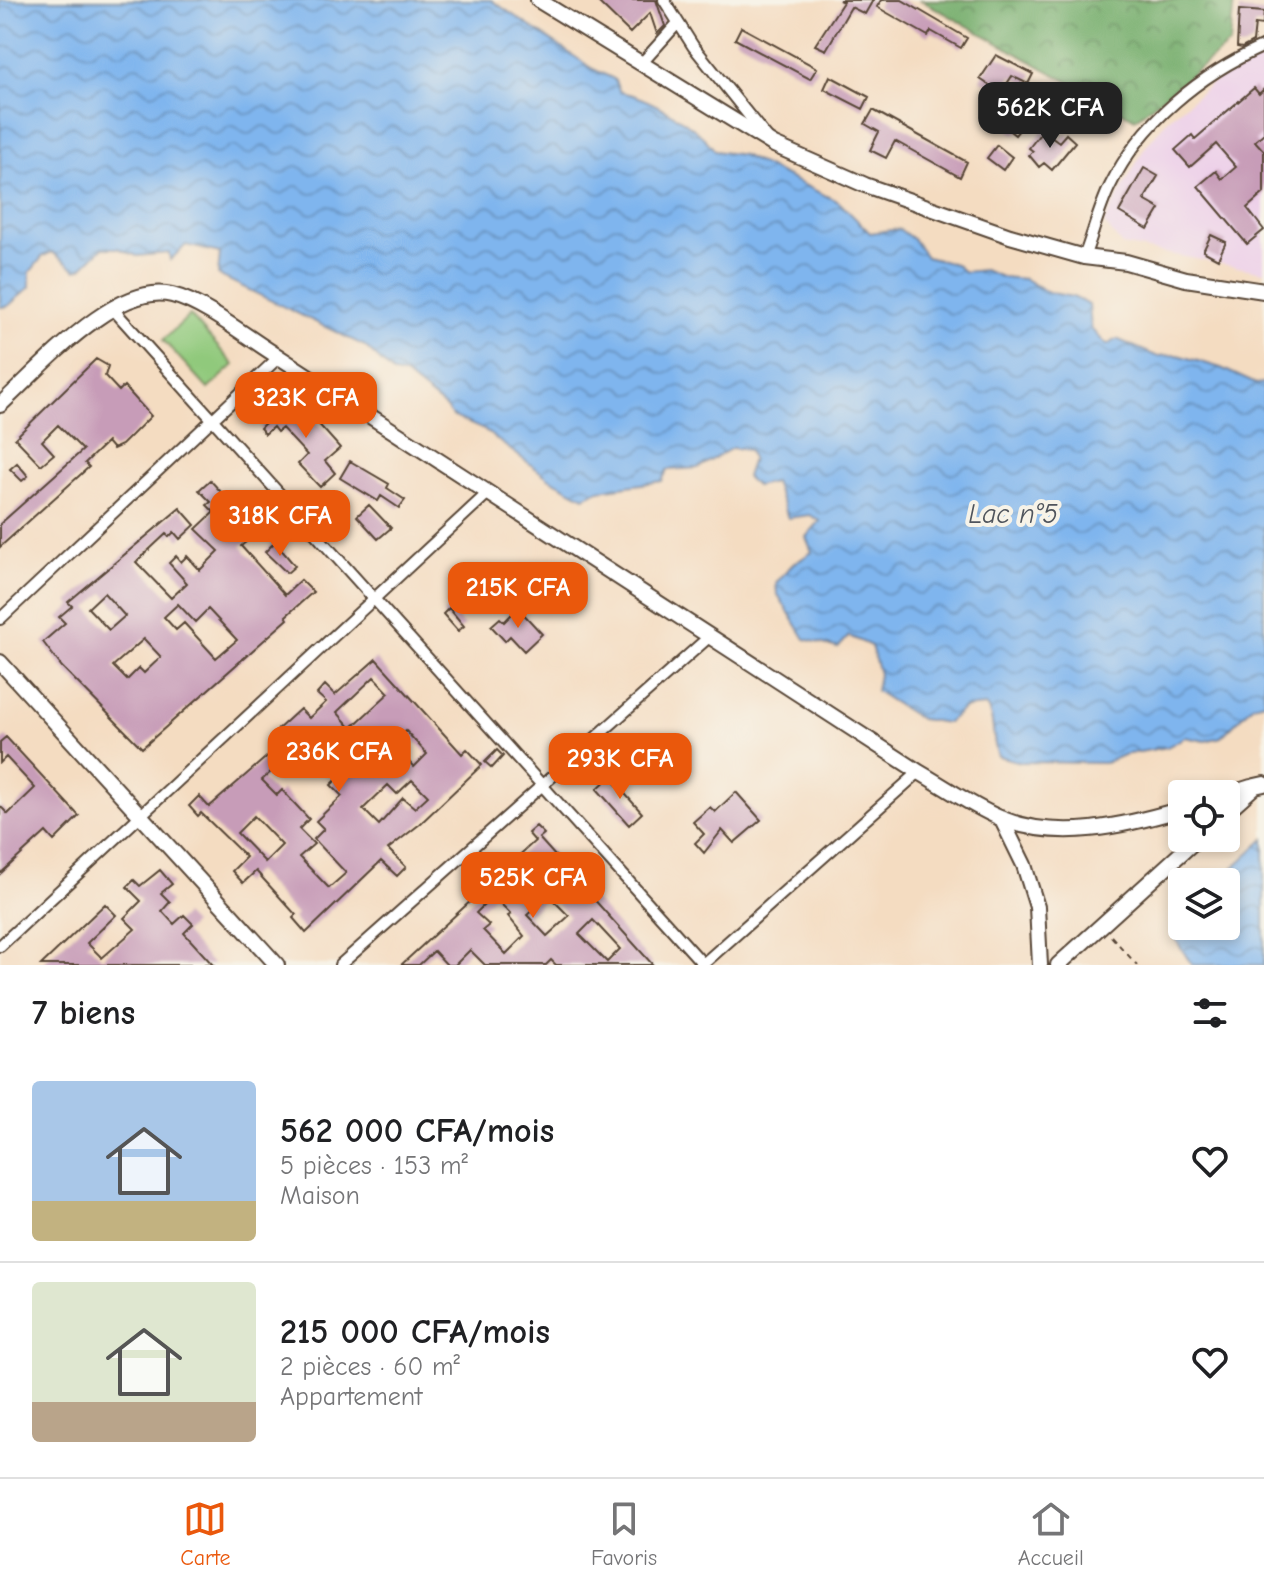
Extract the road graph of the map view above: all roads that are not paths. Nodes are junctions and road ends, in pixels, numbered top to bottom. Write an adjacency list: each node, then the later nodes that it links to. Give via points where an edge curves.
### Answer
1 (538, 0): 5 (street)
2 (664, 0): 3 (street)
3 (677, 24): 5 (street); 6 (street)
4 (1264, 46): 7 (street, via 1193,87 1140,140 1110,187)
5 (641, 64): 6 (street)
6 (774, 145): 7 (street, via 942,213)
7 (1084, 257): 8 (street)
8 (1264, 291)
9 (112, 308): 10 (street, via 139,295 172,295); 11 (street); 12 (street)
10 (279, 357): 12 (street); 13 (street)
11 (0, 405)
12 (211, 419): 14 (street); 15 (street)
13 (488, 493): 14 (street); 16 (street)
14 (373, 599): 19 (street); 24 (street)
15 (0, 619)
16 (710, 636): 18 (street); 19 (street)
17 (0, 662): 24 (street)
18 (919, 772): 25 (street); 30 (street)
19 (542, 785): 29 (street); 30 (street)
20 (1260, 785): 21 (street); 22 (street)
21 (1240, 791)
22 (1240, 801)
23 (1168, 813): 25 (street, via 1070,831)
24 (139, 814): 27 (street); 28 (street)
25 (1001, 818): 31 (street, via 1037,907)
26 (1183, 852): 32 (street)
27 (0, 946)
28 (277, 965)
29 (340, 965)
30 (703, 965)
31 (1040, 965)
32 (1058, 965)

